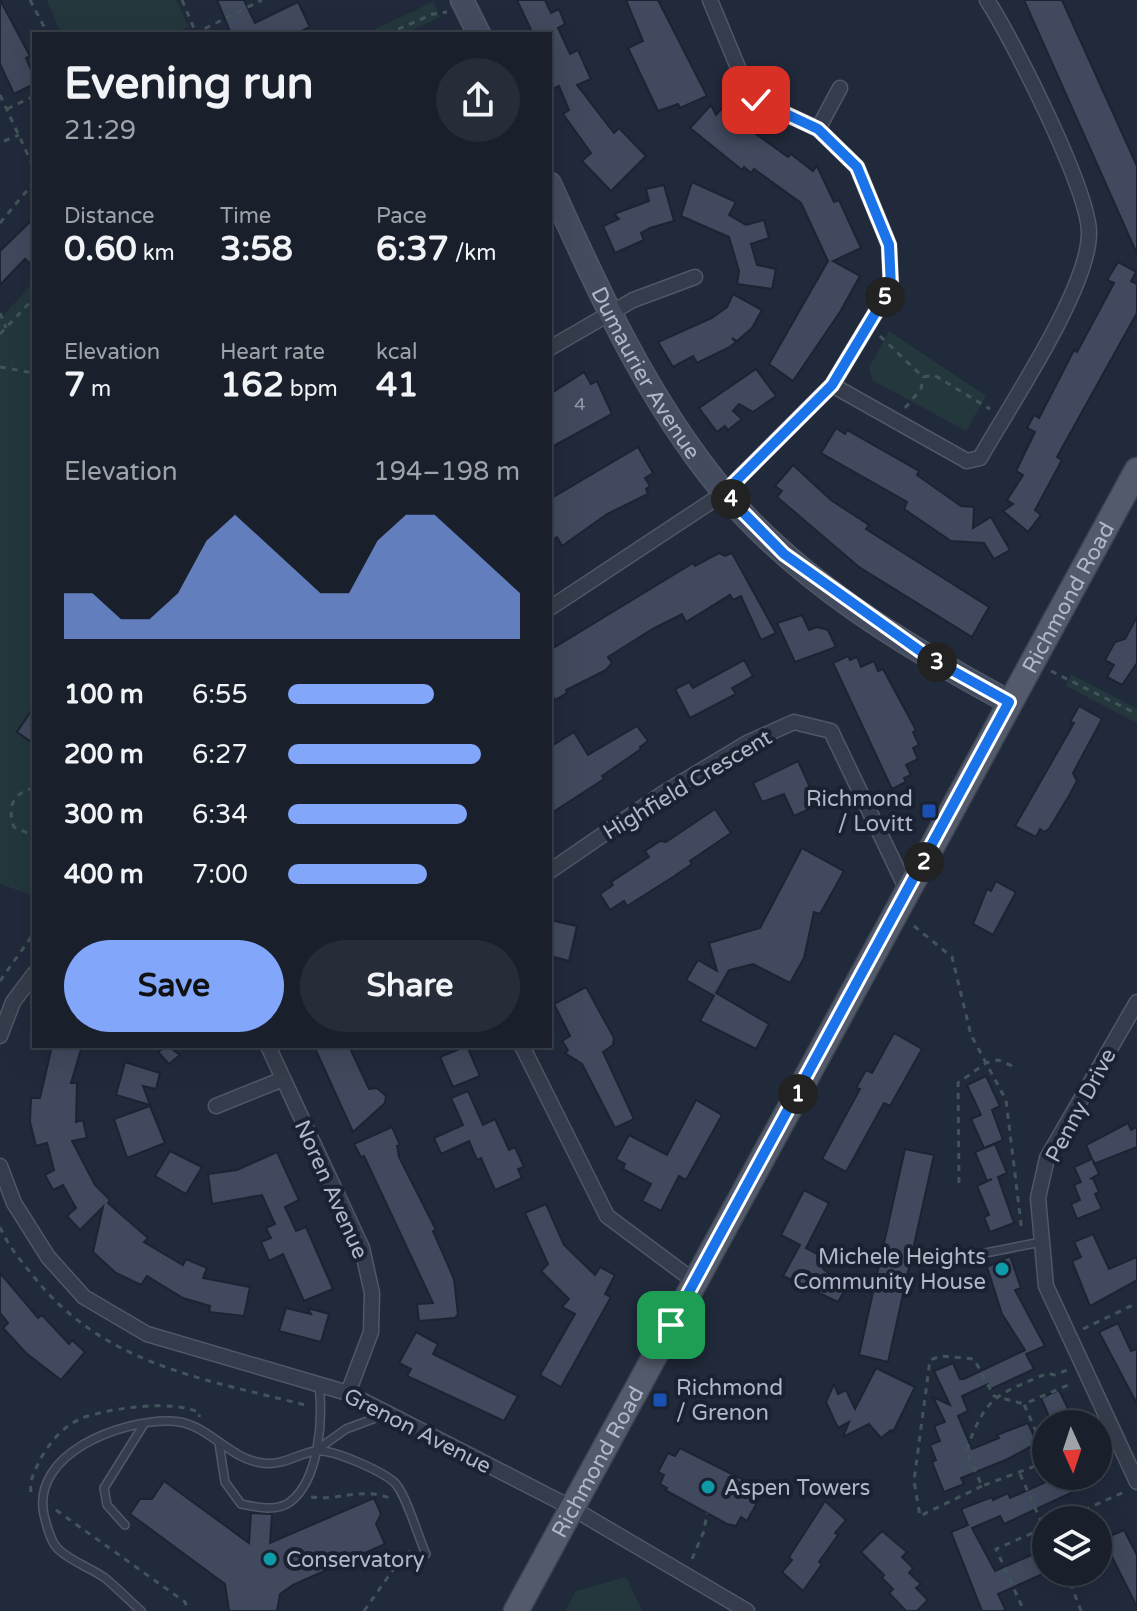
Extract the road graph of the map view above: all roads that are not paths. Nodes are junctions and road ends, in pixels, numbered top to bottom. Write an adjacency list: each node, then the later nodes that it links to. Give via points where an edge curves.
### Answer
1 (710, 0): 6 (street, via 756,100)
2 (987, 0): 11 (street, via 1059,143 1086,213 1089,234 1081,279 980,458 967,461)
3 (464, 5): 4 (street)
4 (478, 32)
5 (840, 88): 6 (street)
6 (818, 129): 11 (street, via 857,167 889,245 891,287)
7 (552, 188): 9 (street, Dumaurier Avenue)
8 (695, 277): 9 (street)
9 (611, 312): 10 (street); 13 (street, Dumaurier Avenue, via 652,391)
10 (552, 347)
11 (832, 385): 13 (street)
12 (1137, 470): 15 (main road, Richmond Road)
13 (724, 493): 14 (street); 15 (street, Dumaurier Avenue, via 784,554 856,607 930,658)
14 (552, 607)
15 (1009, 702): 17 (main road, Richmond Road)
16 (552, 870): 17 (street, Highfield Crescent, via 662,794 747,743 794,722 831,731)
17 (908, 892): 28 (main road, Richmond Road)
18 (32, 977): 20 (street, via 13,1002)
19 (1137, 1002): 26 (street, Penny Drive, via 1047,1158 1038,1198)
20 (0, 1036)
21 (269, 1048): 23 (street, Noren Avenue)
22 (523, 1048): 28 (street, via 607,1216)
23 (283, 1079): 24 (street); 30 (street, Noren Avenue, via 362,1248 372,1293 371,1332)
24 (216, 1106)
25 (0, 1166): 29 (street, Grenon Avenue, via 14,1203 48,1257 84,1297 147,1334)
26 (1041, 1242): 27 (lane); 35 (street, Penny Drive, via 1046,1286)
27 (970, 1256)
28 (694, 1281): 36 (main road, Richmond Road)
29 (319, 1385): 30 (street, Grenon Avenue); 34 (lane, via 323,1417)
30 (348, 1393): 31 (street, Grenon Avenue)
31 (386, 1414): 34 (lane, via 346,1429); 36 (street, Grenon Avenue)
32 (144, 1424): 33 (lane, via 171,1420 198,1426); 37 (lane, via 104,1488 107,1505); 39 (lane, via 78,1446 53,1470 43,1507 58,1549 105,1578)
33 (219, 1443): 34 (lane, via 263,1463 290,1462); 34 (lane, via 225,1482 241,1504 267,1509 289,1502)
34 (317, 1451): 38 (lane, via 340,1455 396,1483)
35 (1131, 1486)
36 (572, 1508): 40 (main road, Richmond Road); 41 (street, Grenon Avenue)
37 (125, 1525)
38 (426, 1554)
39 (141, 1611)
40 (516, 1611)
41 (747, 1611)

